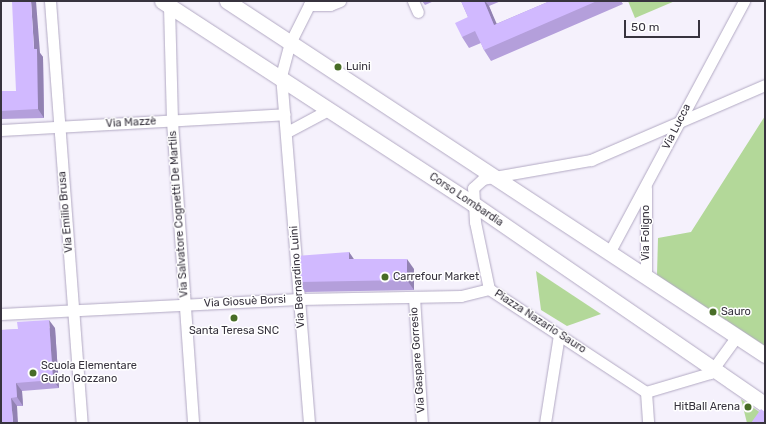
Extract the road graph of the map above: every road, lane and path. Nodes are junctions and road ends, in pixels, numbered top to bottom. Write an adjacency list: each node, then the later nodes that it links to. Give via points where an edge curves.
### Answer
1 (50, 1): 16 (street, Via Emilio Brusa)
2 (227, 1): 9 (street)
3 (340, 1): 7 (street, via 330,5)
4 (413, 1): 8 (street)
5 (744, 1): 15 (street, Via Lucca)
6 (166, 3): 10 (street, Corso Lombardia); 14 (street, Via Salvatore Cognetti De Martiis)
7 (310, 3): 9 (street, Via Bernardino Luini)
8 (418, 12)
9 (290, 43): 10 (street, Via Bernardino Luini); 19 (street)
10 (281, 76): 12 (street, Corso Lombardia); 13 (street, Via Bernardino Luini)
11 (765, 86): 15 (street, Piazza Nazario Sauro)
12 (328, 110): 18 (street); 21 (street, Corso Lombardia)
13 (285, 114): 14 (street, Via Mazzè); 18 (street, Via Bernardino Luini)
14 (172, 121): 16 (street, Via Mazzè); 27 (street, Via Salvatore Cognetti De Martiis)
15 (678, 124): 19 (street, Piazza Nazario Sauro, via 591,160); 20 (street, Via Lucca)
16 (59, 127): 17 (street, Via Mazzè); 28 (street, Via Emilio Brusa)
17 (1, 130)
18 (287, 132): 26 (street, Via Bernardino Luini)
19 (492, 177): 21 (street, Piazza Nazario Sauro, via 476,182); 22 (street)
20 (646, 188): 22 (street, Via Lucca); 23 (street, Via Foligno)
21 (472, 203): 24 (street, Piazza Nazario Sauro); 33 (street, Corso Lombardia)
22 (609, 253): 23 (street)
23 (646, 277): 31 (street)
24 (489, 289): 25 (street, Via Giosuè Borsi, via 461,296); 30 (street, Piazza Nazario Sauro)
25 (414, 297): 26 (street, Via Giosuè Borsi); 39 (street, Via Gaspare Gorresio)
26 (299, 299): 27 (street, Via Giosuè Borsi); 38 (street, Via Bernardino Luini)
27 (185, 305): 28 (street, Via Giosuè Borsi); 37 (street, Via Salvatore Cognetti De Martiis)
28 (75, 310): 29 (street, Via Giosuè Borsi); 36 (street, Via Emilio Brusa)
29 (1, 314)
30 (559, 335): 34 (street, Piazza Nazario Sauro); 40 (street)
31 (737, 336): 32 (street); 33 (street)
32 (765, 355)
33 (713, 370): 34 (street); 35 (street, Corso Lombardia)
34 (646, 392): 41 (street)
35 (765, 404)
36 (82, 423)
37 (193, 423)
38 (309, 423)
39 (422, 423)
40 (545, 423)
41 (648, 423)

